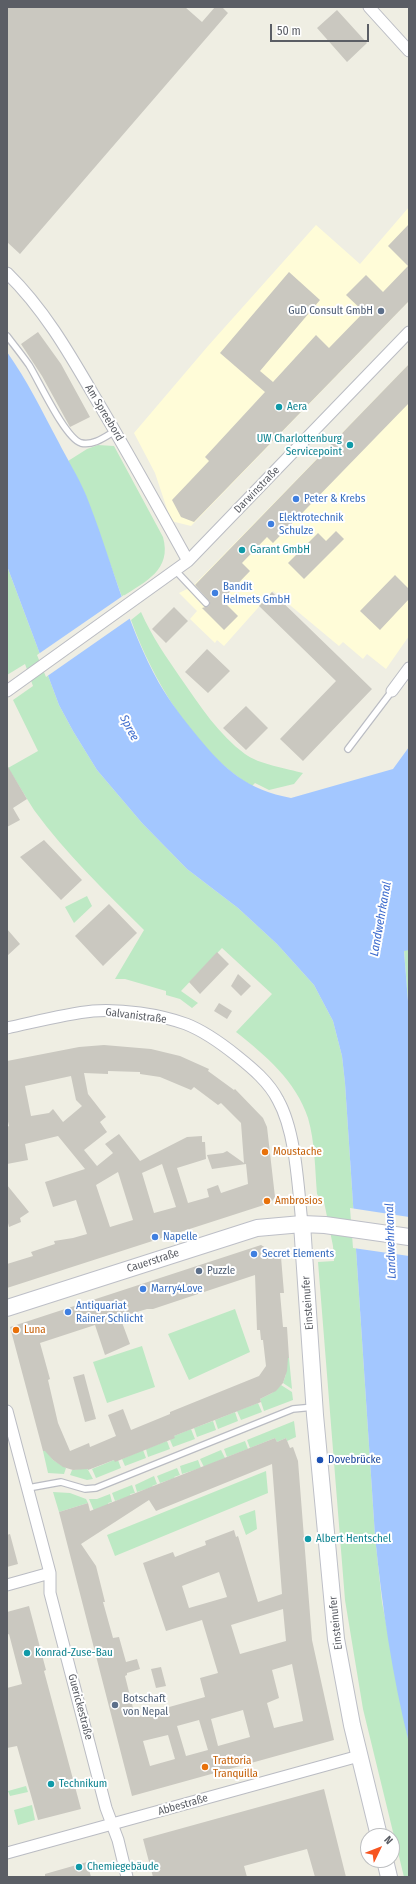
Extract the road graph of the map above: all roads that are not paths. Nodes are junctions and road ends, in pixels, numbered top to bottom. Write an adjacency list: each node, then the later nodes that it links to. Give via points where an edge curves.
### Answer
1 (369, 7): 2 (street)
2 (409, 52)
3 (8, 275): 6 (street, Am Spreebord, via 25,291 55,330)
4 (409, 332): 7 (street, Darwinstraße)
5 (7, 336): 6 (lane, via 28,364 73,438 81,443 90,444)
6 (115, 431): 7 (street, Am Spreebord)
7 (188, 561): 8 (street, Darwinstraße)
8 (176, 571): 9 (lane); 11 (street, Darwinstraße)
9 (206, 603)
10 (409, 668): 12 (street)
11 (7, 690)
12 (392, 691): 13 (lane)
13 (348, 749)
14 (7, 1028): 15 (street, Galvanistraße, via 94,1011 122,1012 158,1016 186,1024 222,1045 257,1074 278,1100 290,1135)
15 (302, 1224): 16 (street, Cauerstraße); 17 (street, Cauerstraße, via 256,1228); 18 (street, Einsteinufer)
16 (409, 1237)
17 (7, 1308)
18 (314, 1407): 20 (lane, via 293,1409 90,1490 61,1482); 23 (street, Einsteinufer, via 336,1639)
19 (7, 1411): 20 (street, Guerickestraße)
20 (28, 1488): 21 (street, Guerickestraße)
21 (50, 1573): 22 (street); 24 (street, Guerickestraße, via 50,1593)
22 (7, 1585)
23 (359, 1756): 24 (street, Abbestraße); 25 (street, Einsteinufer)
24 (112, 1824): 26 (street, Abbestraße); 27 (street, Guerickestraße)
25 (377, 1828)
26 (7, 1853)
27 (127, 1877)

